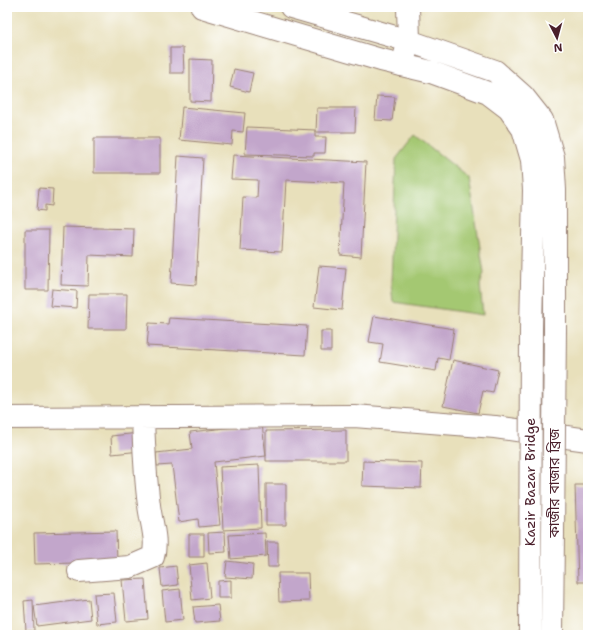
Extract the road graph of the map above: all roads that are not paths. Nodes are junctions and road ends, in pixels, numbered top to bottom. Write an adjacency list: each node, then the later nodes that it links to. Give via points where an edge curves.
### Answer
1 (202, 7): 5 (main road, Kazir Bazar Bridge)
2 (291, 7): 4 (main road, কাজীর বাজার ব্রিজ)
3 (408, 7): 4 (main road)
4 (409, 41): 5 (main road); 11 (main road, কাজীর বাজার ব্রিজ, bridge, via 494,71 523,96 542,120 552,157 555,330)
5 (402, 65): 10 (main road, Kazir Bazar Bridge, bridge, via 431,72 488,93 508,109 523,129 532,160 534,190)
6 (7, 418): 7 (main road)
7 (143, 418): 8 (main road, via 354,416 495,427); 9 (main road, via 145,470 156,548 154,557 130,567)
8 (588, 440)
9 (79, 571)
10 (530, 635)
11 (552, 635)

